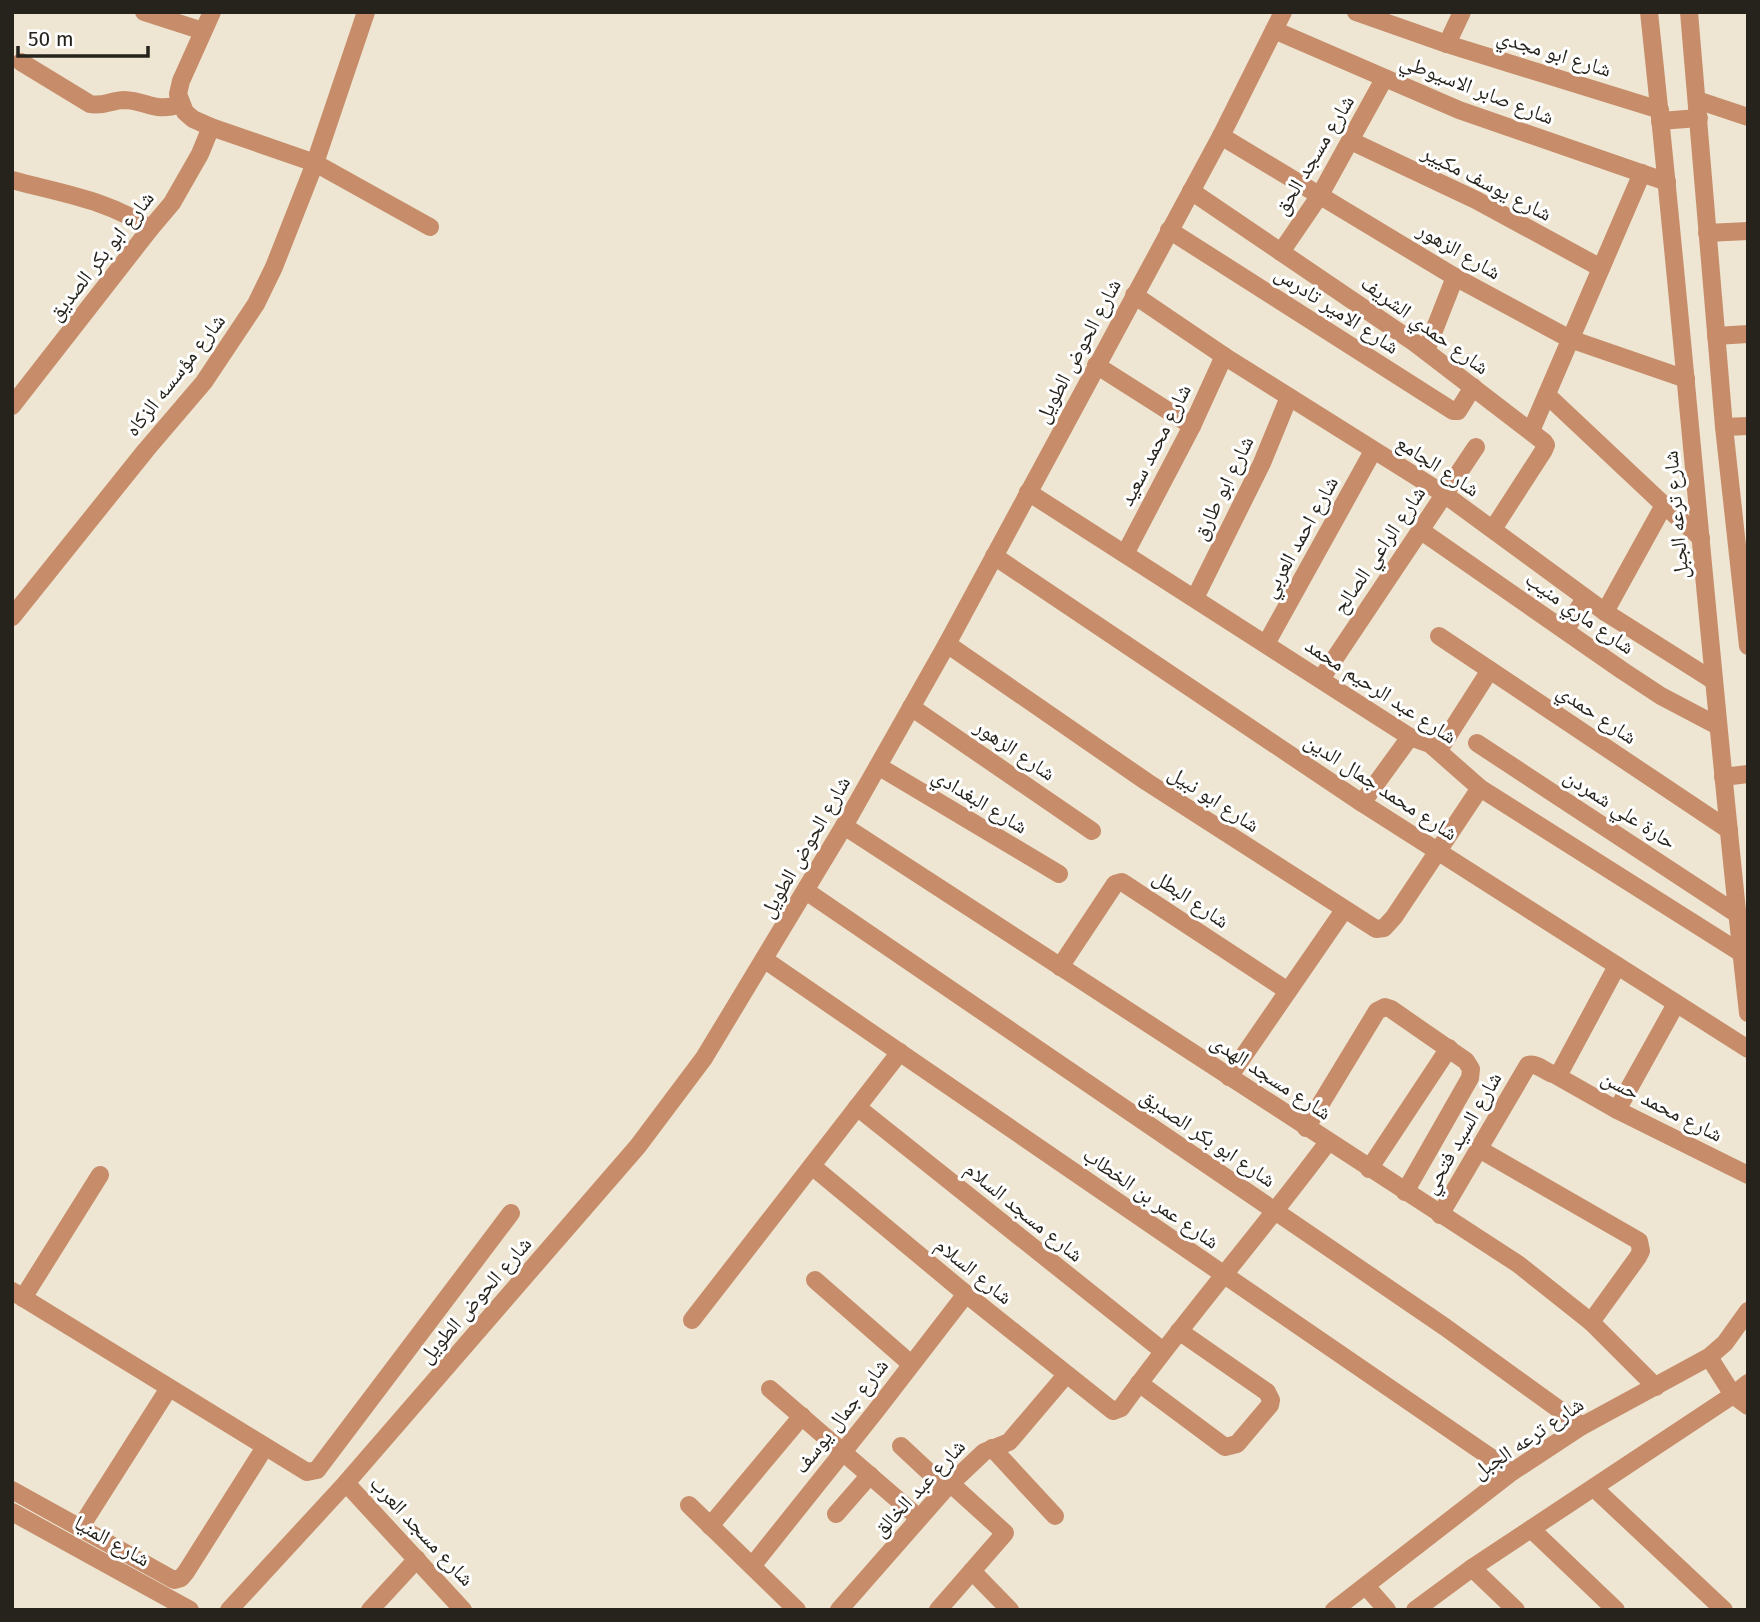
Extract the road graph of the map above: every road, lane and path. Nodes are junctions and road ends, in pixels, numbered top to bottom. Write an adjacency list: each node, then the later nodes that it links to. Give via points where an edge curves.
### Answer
1 (144, 12): 11 (street)
2 (212, 12): 11 (street)
3 (366, 12): 22 (street, شارع مؤسسه الزكاه)
4 (1283, 12): 10 (street, شارع الحوض الطويل)
5 (1356, 12): 9 (street, شارع ابو مجدي)
6 (1462, 12): 12 (street)
7 (1649, 12): 17 (street, شارع ترعه الجبل)
8 (1689, 12): 16 (street)
9 (1379, 16): 12 (street, شارع ابو مجدي)
10 (1273, 30): 14 (street, شارع صابر الاسيوطي); 20 (street, شارع الحوض الطويل)
11 (203, 31): 15 (street, via 181,81)
12 (1447, 44): 17 (street, شارع ابو مجدي)
13 (21, 62): 15 (street, via 90,104 127,100 163,109)
14 (1384, 79): 21 (street, شارع مسجد الحق); 23 (street, شارع صابر الاسيوطي)
15 (180, 104): 19 (street, via 193,119)
16 (1696, 112): 17 (street, شارع ابو مجدي); 18 (street); 32 (street)
17 (1663, 116): 25 (street, شارع ترعه الجبل)
18 (1748, 117)
19 (211, 127): 22 (street); 29 (street, شارع ابو بكر الصديق, via 173,203)
20 (1221, 136): 26 (street, شارع الحوض الطويل); 27 (street, شارع الزهور)
21 (1351, 141): 27 (street, شارع مسجد الحق); 34 (street, شارع يوسف مكيير, via 1476,200)
22 (315, 163): 28 (street); 66 (street, شارع مؤسسه الزكاه, via 274,267 230,345)
23 (1642, 173): 25 (street, شارع صابر الاسيوطي); 34 (street)
24 (12, 180): 29 (street, via 107,206)
25 (1667, 182): 43 (street, شارع ترعه الجبل)
26 (1191, 191): 30 (street, شارع الحوض الطويل); 33 (street, شارع حمدي الشريف)
27 (1320, 195): 33 (street, شارع مسجد الحق); 35 (street, شارع الزهور)
28 (430, 227)
29 (150, 229): 47 (street, شارع ابو بكر الصديق)
30 (1169, 230): 36 (street, شارع الحوض الطويل); 44 (street, شارع الامير تادرس, via 1453,411 1458,411)
31 (1748, 231): 32 (street)
32 (1707, 233): 38 (street)
33 (1281, 252): 40 (street, شارع حمدي الشريف)
34 (1601, 268): 39 (street)
35 (1455, 277): 39 (street, شارع الزهور); 40 (street)
36 (1134, 295): 41 (street, شارع الجامع); 42 (street, شارع الحوض الطويل)
37 (1748, 334): 38 (street)
38 (1716, 336): 50 (street)
39 (1570, 339): 43 (street, شارع الزهور); 45 (street)
40 (1426, 351): 44 (street, شارع حمدي الشريف)
41 (1224, 356): 46 (street, شارع الجامع); 48 (street, شارع محمد سعيد)
42 (1096, 365): 48 (street); 54 (street, شارع الحوض الطويل)
43 (1686, 379): 59 (street, شارع ترعه الجبل)
44 (1473, 387): 51 (street, شارع حمدي الشريف)
45 (1547, 395): 51 (street); 56 (street)
46 (1289, 397): 53 (street, شارع الجامع); 62 (street, شارع ابو طارق, via 1262,463)
47 (12, 406)
48 (1192, 426): 60 (street, شارع محمد سعيد)
49 (1748, 426): 50 (street)
50 (1724, 427): 64 (street)
51 (1531, 431): 57 (street, via 1545,447)
52 (1476, 447): 55 (street, شارع الراعي الصالح)
53 (1374, 451): 55 (street, شارع الجامع); 70 (street, شارع احمد العربي)
54 (1028, 492): 60 (street, شارع عبد الرحيم محمد); 61 (street, شارع الحوض الطويل)
55 (1444, 494): 57 (street, شارع الجامع); 58 (street, شارع الراعي الصالح)
56 (1664, 505): 59 (street); 65 (street)
57 (1493, 529): 63 (street, شارع الجامع)
58 (1420, 530): 67 (street, شارع ماري منيب); 73 (street, شارع الراعي الصالح)
59 (1701, 537): 74 (street, شارع ترعه الجبل)
60 (1125, 554): 62 (street, شارع عبد الرحيم محمد)
61 (994, 556): 69 (street, شارع الحوض الطويل); 84 (street, شارع محمد جمال الدين)
62 (1195, 598): 70 (street, شارع عبد الرحيم محمد)
63 (1585, 598): 65 (street, شارع الجامع); 67 (street)
64 (1746, 608): 71 (street)
65 (1605, 612): 74 (street, شارع الجامع)
66 (12, 617)
67 (1566, 629): 76 (street, شارع ماري منيب, via 1661,696)
68 (1439, 636): 72 (street, شارع حمدي)
69 (947, 644): 75 (street, شارع الحوض الطويل); 91 (street, شارع ابو نبيل)
70 (1266, 644): 73 (street, شارع عبد الرحيم محمد)
71 (1748, 646)
72 (1490, 670): 79 (street); 86 (street, شارع حمدي)
73 (1321, 679): 77 (street, شارع عبد الرحيم محمد)
74 (1714, 681): 76 (street, شارع ترعه الجبل)
75 (911, 707): 80 (street, شارع الحوض الطويل); 87 (street, شارع الزهور)
76 (1718, 726): 82 (street, شارع ترعه الجبل)
77 (1410, 737): 79 (street, شارع عبد الرحيم محمد); 84 (street)
78 (1477, 743): 92 (street, حارة علي شمردن)
79 (1439, 750): 83 (street, شارع عبد الرحيم محمد)
80 (878, 766): 85 (street, شارع الحوض الطويل); 89 (street, شارع البغدادي)
81 (1748, 774): 82 (street)
82 (1723, 777): 86 (street, شارع ترعه الجبل)
83 (1480, 788): 88 (street); 93 (street, شارع عبد الرحيم محمد)
84 (1362, 803): 88 (street, شارع محمد جمال الدين)
85 (844, 826): 90 (street, شارع الحوض الطويل); 96 (street, شارع مسجد الهدى)
86 (1729, 830): 92 (street, شارع ترعه الجبل)
87 (1092, 831)
88 (1437, 852): 91 (street, شارع ابو نبيل, via 1384,928 1368,926); 95 (street, شارع محمد جمال الدين)
89 (1059, 874)
90 (806, 891): 94 (street, شارع الحوض الطويل); 115 (street, شارع ابو بكر الصديق)
91 (1344, 910): 97 (street)
92 (1737, 914): 93 (street, شارع ترعه الجبل)
93 (1741, 953): 99 (street, شارع ترعه الجبل)
94 (765, 960): 102 (street, شارع عمر بن الخطاب); 144 (street, شارع الحوض الطويل, via 661,1118)
95 (1617, 966): 98 (street, شارع محمد جمال الدين); 103 (street)
96 (1060, 967): 97 (street, شارع البطل, via 1115,884 1122,882); 104 (street, شارع مسجد الهدى)
97 (1288, 991): 104 (street)
98 (1676, 1004): 101 (street, شارع محمد جمال الدين); 106 (street)
99 (1748, 1013)
100 (1449, 1048): 107 (street, via 1391,1009 1377,1011); 111 (street); 114 (street, via 1466,1061 1471,1073)
101 (1748, 1049)
102 (900, 1052): 105 (street); 118 (street, شارع عمر بن الخطاب)
103 (1558, 1076): 106 (street, شارع محمد حسن); 109 (street, شارع السيد فتحي, via 1528,1065)
104 (1229, 1077): 107 (street, شارع مسجد الهدى)
105 (857, 1107): 110 (street); 126 (street, شارع مسجد السلام)
106 (1617, 1110): 113 (street, شارع محمد حسن)
107 (1306, 1128): 108 (street, شارع مسجد الهدى)
108 (1328, 1142): 111 (street, شارع مسجد الهدى); 115 (street)
109 (1479, 1149): 117 (street, شارع السيد فتحي); 124 (street, via 1639,1241 1638,1257)
110 (812, 1166): 121 (street, شارع السلام); 123 (street)
111 (1369, 1169): 114 (street, شارع مسجد الهدى)
112 (100, 1175): 120 (street)
113 (1748, 1175)
114 (1405, 1192): 117 (street, شارع مسجد الهدى)
115 (1276, 1212): 118 (street); 137 (street, شارع ابو بكر الصديق)
116 (511, 1213): 139 (street, via 317,1470 307,1472)
117 (1440, 1215): 124 (street, شارع مسجد الهدى, via 1518,1264)
118 (1224, 1276): 125 (street); 142 (street, شارع عمر بن الخطاب)
119 (815, 1280): 128 (street)
120 (18, 1294): 133 (street)
121 (966, 1294): 128 (street, شارع جمال يوسف); 129 (street, شارع السلام)
122 (1748, 1311): 127 (street, شارع ترعه الجبل)
123 (692, 1320)
124 (1591, 1322): 132 (street, شارع مسجد الهدى)
125 (1180, 1331): 126 (street); 130 (street, via 1267,1392 1270,1405 1237,1444 1225,1447)
126 (1163, 1351): 130 (street)
127 (1709, 1357): 132 (street, شارع ترعه الجبل); 135 (street)
128 (911, 1364): 141 (street, شارع جمال يوسف)
129 (1066, 1375): 130 (street, شارع السلام, via 1113,1411 1121,1408); 140 (street, شارع عبد الخالق, via 1009,1442)
130 (1139, 1383)
131 (1748, 1383): 135 (street)
132 (1656, 1387): 137 (street, شارع ترعه الجبل)
133 (169, 1388): 139 (street); 154 (street)
134 (770, 1389): 136 (street)
135 (1741, 1400): 146 (street)
136 (802, 1416): 141 (street); 153 (street)
137 (1582, 1426): 142 (street, شارع ترعه الجبل)
138 (901, 1446): 145 (street)
139 (265, 1447): 154 (street, via 181,1578 174,1580)
140 (992, 1447): 145 (street, شارع عبد الخالق); 151 (street)
141 (843, 1452): 143 (street); 157 (street, شارع جمال يوسف)
142 (1512, 1472): 160 (street, شارع ترعه الجبل)
143 (870, 1475): 150 (street); 152 (street)
144 (346, 1483): 156 (street, شارع مسجد العرب); 162 (street, شارع الحوض الطويل)
145 (948, 1485): 152 (street, شارع عبد الخالق); 159 (street, via 1005,1532)
146 (1594, 1488): 155 (street); 174 (street)
147 (12, 1490): 154 (street)
148 (689, 1506): 153 (street)
149 (12, 1512): 161 (street, شارع المنيا)
150 (836, 1514)
151 (1055, 1516)
152 (919, 1518): 166 (street, شارع عبد الخالق)
153 (710, 1526): 157 (street)
154 (80, 1528)
155 (1531, 1529): 158 (street); 173 (street)
156 (416, 1559): 163 (street); 164 (street, شارع مسجد العرب)
157 (752, 1566): 165 (street)
158 (1472, 1568): 171 (street); 172 (street)
159 (972, 1571): 167 (street); 168 (street)
160 (1366, 1586): 169 (street, شارع ترعه الجبل); 170 (street)
161 (190, 1610)
162 (229, 1610)
163 (370, 1610)
164 (463, 1610)
165 (797, 1610)
166 (839, 1610)
167 (938, 1610)
168 (1010, 1610)
169 (1334, 1610)
170 (1387, 1610)
171 (1415, 1610)
172 (1516, 1610)
173 (1616, 1610)
174 (1724, 1610)

